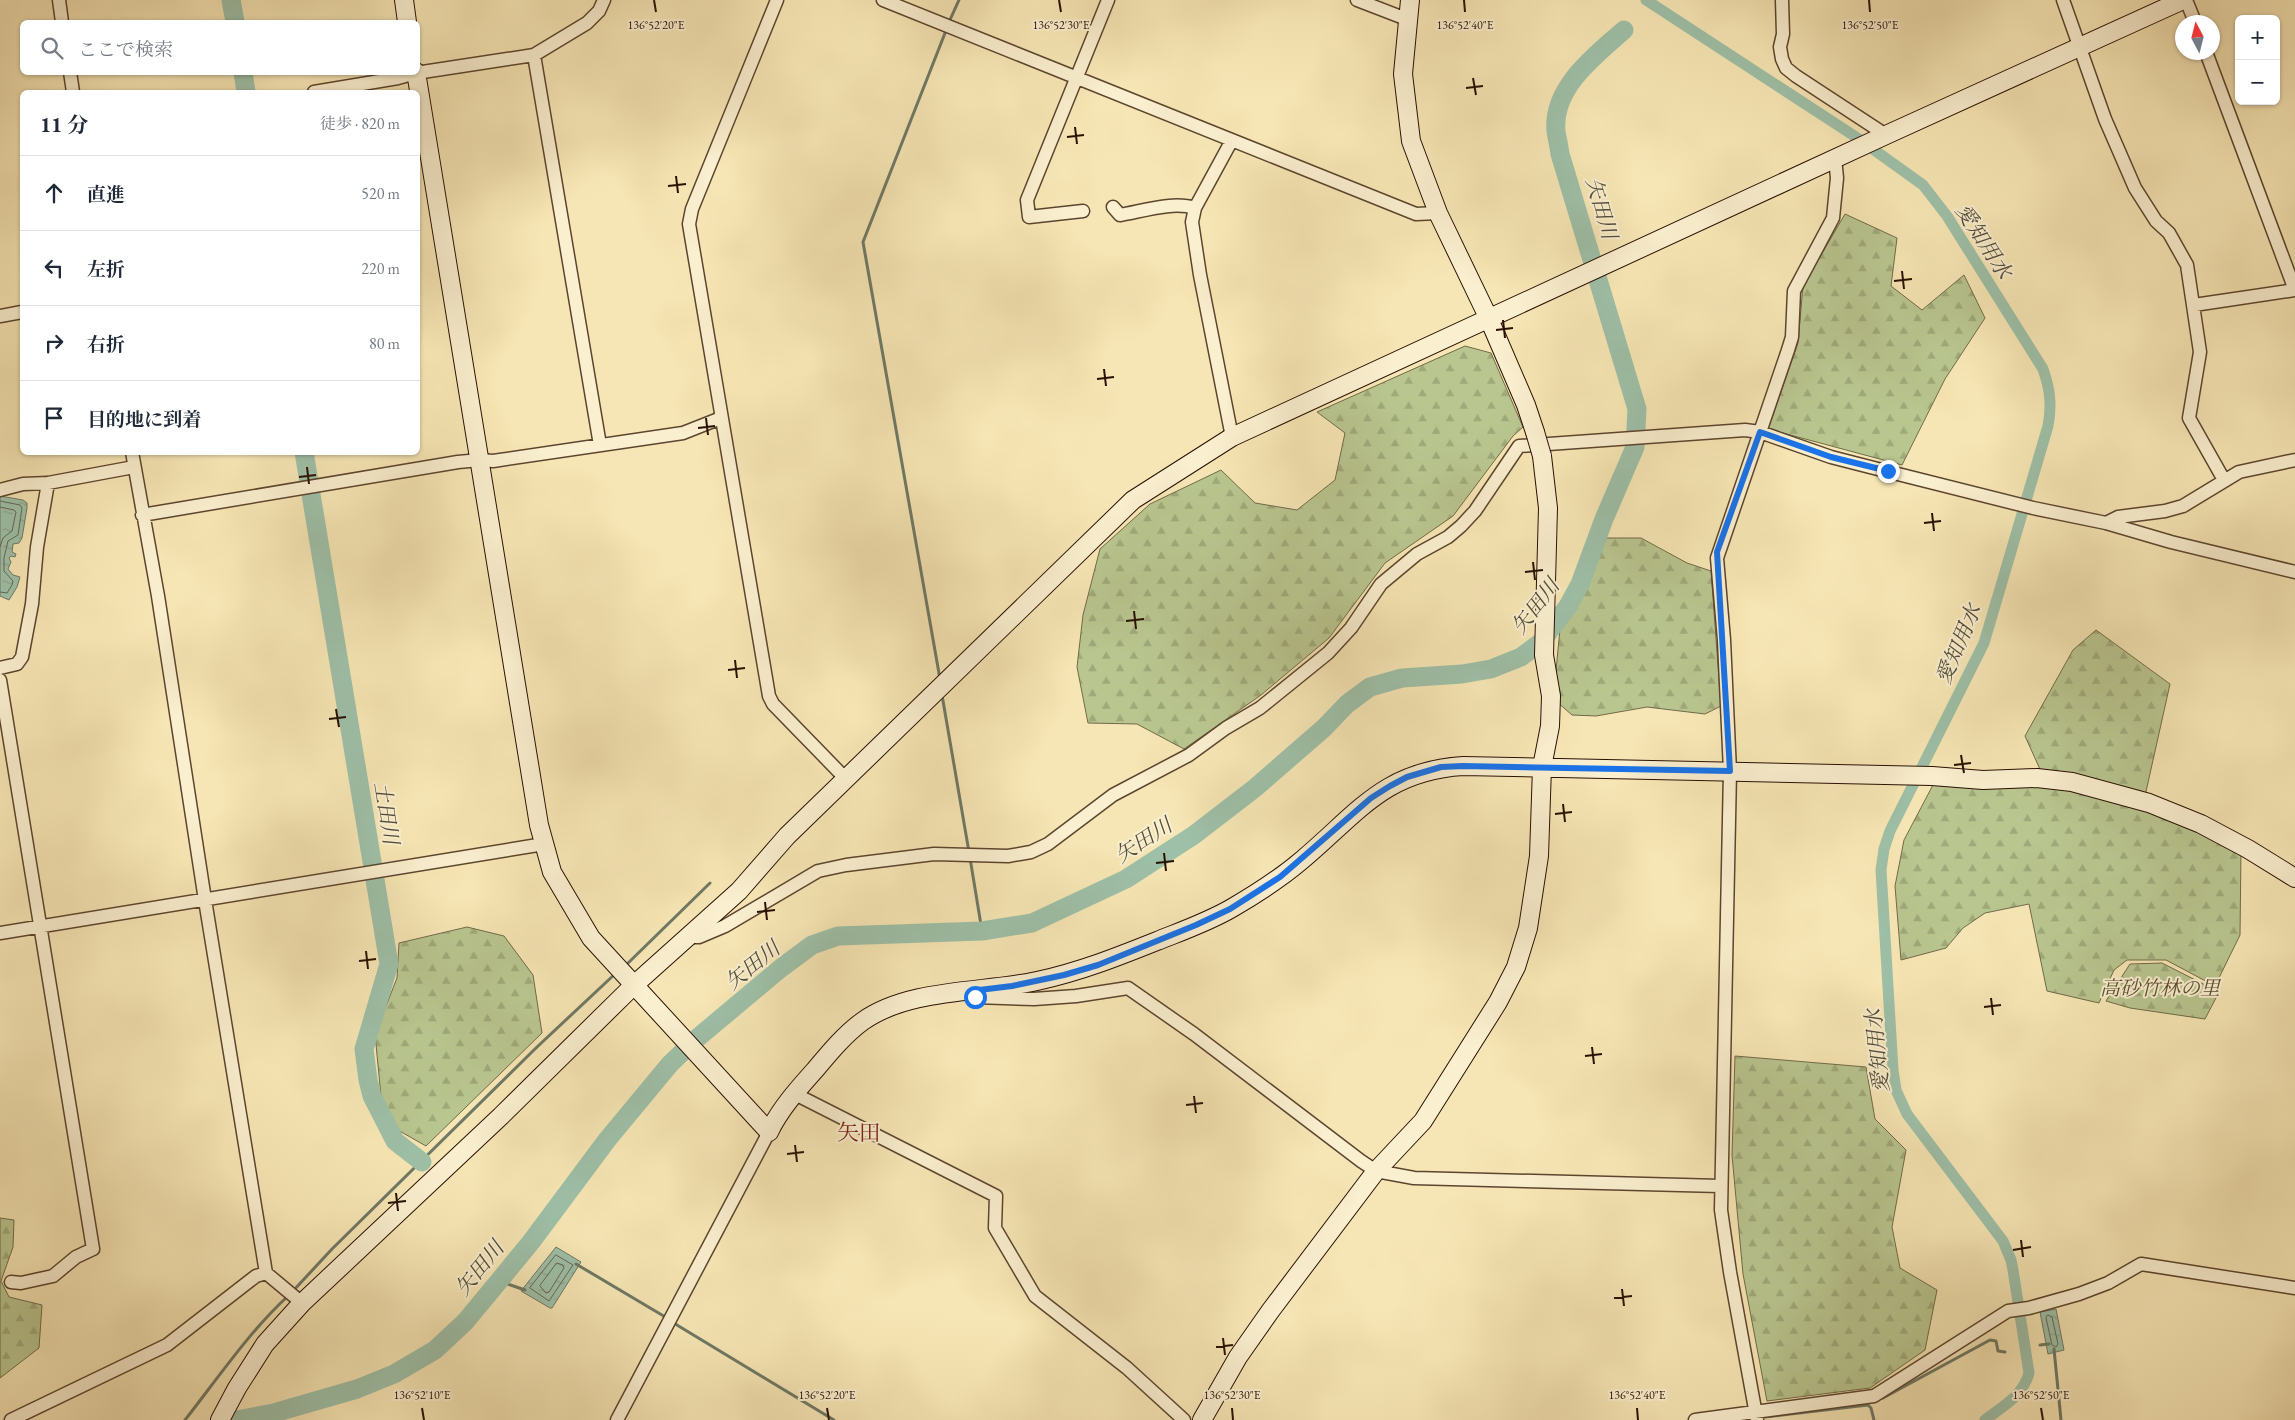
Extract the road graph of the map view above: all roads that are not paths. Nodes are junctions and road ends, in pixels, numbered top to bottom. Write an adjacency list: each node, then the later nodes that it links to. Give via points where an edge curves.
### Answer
1 (59, 0): 13 (street)
2 (404, 0): 14 (street)
3 (604, 0): 17 (street, via 599,11 587,23)
4 (777, 0): 40 (street, via 692,209 689,224)
5 (883, 0): 23 (street)
6 (1108, 0): 23 (street)
7 (1357, 0): 15 (street)
8 (1410, 0): 15 (street)
9 (1782, 0): 28 (street, via 1780,47 1786,68)
10 (2063, 0): 16 (street)
11 (2185, 0): 12 (street); 16 (street)
12 (2192, 15)
13 (62, 20)
14 (408, 20)
15 (1409, 20): 34 (street, via 1403,74 1407,119 1418,164)
16 (2080, 46): 28 (street); 36 (street, via 2105,119 2135,188 2184,256)
17 (534, 55): 19 (street); 43 (street)
18 (2209, 60): 35 (street)
19 (420, 72)
20 (70, 75): 24 (street)
21 (409, 75): 25 (street)
22 (416, 75): 26 (street)
23 (1076, 77): 29 (street); 33 (street, via 1027,200 1029,217)
24 (73, 90)
25 (326, 90)
26 (419, 90)
27 (420, 97): 45 (street)
28 (1882, 137): 30 (street)
29 (1232, 140): 32 (street); 34 (street, via 1416,214)
30 (1835, 158): 39 (street); 41 (street, via 1837,186 1833,218 1794,291 1792,337)
31 (1113, 207): 32 (street, via 1120,215 1174,206)
32 (1195, 208): 42 (street, via 1192,222 1194,242)
33 (1083, 211)
34 (1438, 213): 39 (street)
35 (2295, 290): 36 (street)
36 (2194, 305): 48 (street, via 2200,352 2188,418)
37 (20, 312): 38 (street)
38 (0, 316)
39 (1489, 319): 42 (street); 56 (street, bridge, via 1526,405 1542,456 1548,508 1544,655 1551,696 1550,726)
40 (721, 418): 43 (street, via 683,432); 58 (street, via 769,696 773,704)
41 (1760, 432): 52 (street, via 1831,457 2015,504); 57 (street, via 1717,552); 64 (street, via 1745,430 1520,446 1475,511 1448,537 1417,554 1381,584 1351,628 1328,653 1260,708 1189,756 1113,795 1048,844 1031,852 1008,856 934,854 818,871 725,926 700,937)
42 (1232, 437): 58 (street, via 1133,500)
43 (600, 445): 45 (street, via 493,461)
44 (132, 455): 47 (street)
45 (480, 460): 51 (street); 59 (street)
46 (2295, 460): 48 (street, via 2255,467)
47 (134, 467): 49 (street); 51 (street)
48 (2224, 480): 52 (street, via 2183,506 2118,517)
49 (48, 484): 50 (street, via 23,484); 54 (street, via 36,547 32,604 22,657 17,664)
50 (0, 490)
51 (142, 515): 61 (street, via 158,596)
52 (2106, 523): 53 (street)
53 (2295, 572)
54 (0, 668)
55 (0, 680): 62 (street)
56 (1542, 767): 57 (street); 66 (street, via 1441,767 1407,777 1371,798 1302,860 1230,909 1098,965 1035,982); 69 (street, via 1539,856 1528,928 1516,967 1498,1002 1423,1121)
57 (1730, 771): 60 (street, via 1983,780 2055,779 2108,790 2201,824); 70 (street)
58 (845, 778): 64 (street, via 787,836 739,891)
59 (544, 844): 61 (street); 65 (street, via 552,872 590,938)
60 (2295, 878)
61 (205, 900): 62 (street); 71 (street)
62 (40, 927): 63 (street); 72 (street, via 93,1249 76,1257 53,1276 21,1283)
63 (0, 933)
64 (687, 937): 65 (street)
65 (633, 986): 68 (street); 74 (street, via 501,1116)
66 (971, 991): 67 (street, via 912,1000 888,1007 864,1020 837,1044); 69 (street, via 975,997 1034,999 1128,988)
67 (795, 1094): 68 (street); 79 (street, via 996,1196 995,1228 1035,1296 1127,1368)
68 (769, 1132): 78 (street)
69 (1376, 1171): 70 (street, via 1414,1178); 80 (street, via 1265,1318)
70 (1720, 1186): 75 (street, via 1730,1272)
71 (266, 1273): 74 (street); 77 (street, via 256,1276 166,1345)
72 (10, 1282)
73 (2295, 1288): 75 (street, via 2141,1264 2108,1283 2029,1308 2008,1311 1874,1396)
74 (302, 1303): 76 (street, via 265,1344)
75 (1756, 1415): 81 (street)
76 (221, 1416)
77 (11, 1420)
78 (617, 1420)
79 (1184, 1420)
80 (1202, 1420)
81 (1695, 1420)

